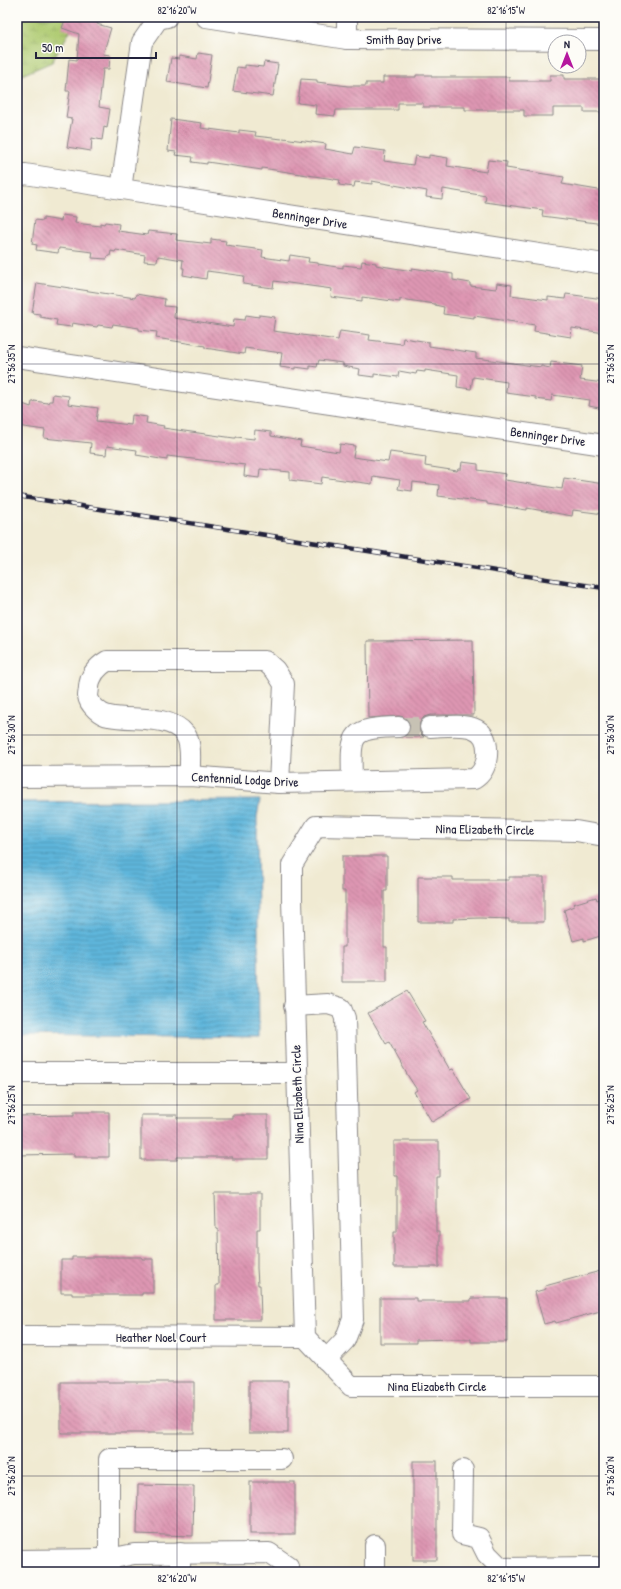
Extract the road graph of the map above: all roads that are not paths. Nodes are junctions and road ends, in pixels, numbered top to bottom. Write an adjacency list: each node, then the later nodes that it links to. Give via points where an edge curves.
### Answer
1 (167, 17): 7 (street, via 158,19 142,42)
2 (206, 17): 4 (street, Smith Bay Drive)
3 (347, 17): 4 (street)
4 (347, 39): 5 (street, Smith Bay Drive)
5 (604, 40)
6 (17, 177): 7 (street, Benninger Drive, via 25,174)
7 (121, 189): 8 (street, Benninger Drive)
8 (604, 264)
9 (17, 358): 10 (street, Benninger Drive)
10 (604, 445)
11 (430, 726): 15 (street, Centennial Lodge Drive, via 467,726 482,732 487,746 486,762 480,775 474,779)
12 (398, 727): 15 (street, via 374,727 362,731 354,739 351,747)
13 (190, 776): 14 (street, Centennial Lodge Drive); 16 (street, Centennial Lodge Drive); 16 (street, via 189,745 185,734 172,724 150,719 108,716 95,708 88,697 90,680 97,667 107,661 265,661 284,684)
14 (17, 777)
15 (352, 781): 16 (street, Centennial Lodge Drive)
16 (279, 782)
17 (604, 836): 18 (street, Nina Elizabeth Circle, via 568,831 316,826 292,865)
18 (294, 1006): 20 (street, Nina Elizabeth Circle); 23 (street, via 328,1004 341,1008 345,1018 352,1319 345,1340)
19 (17, 1073): 20 (street)
20 (296, 1073): 22 (street, Nina Elizabeth Circle)
21 (17, 1336): 22 (street, Heather Noel Court)
22 (305, 1337): 23 (street, Nina Elizabeth Circle)
23 (326, 1360): 24 (street, Nina Elizabeth Circle, via 351,1386)
24 (604, 1386)
25 (282, 1459): 30 (street, via 109,1459)
26 (463, 1470): 32 (street, via 462,1534 479,1538 487,1554)
27 (375, 1545): 33 (street)
28 (17, 1560): 30 (street)
29 (180, 1563): 30 (street, via 134,1554); 31 (street, via 269,1553)
30 (109, 1566)
31 (288, 1569)
32 (501, 1570): 34 (street, via 596,1567)
33 (375, 1572)
34 (596, 1572)

